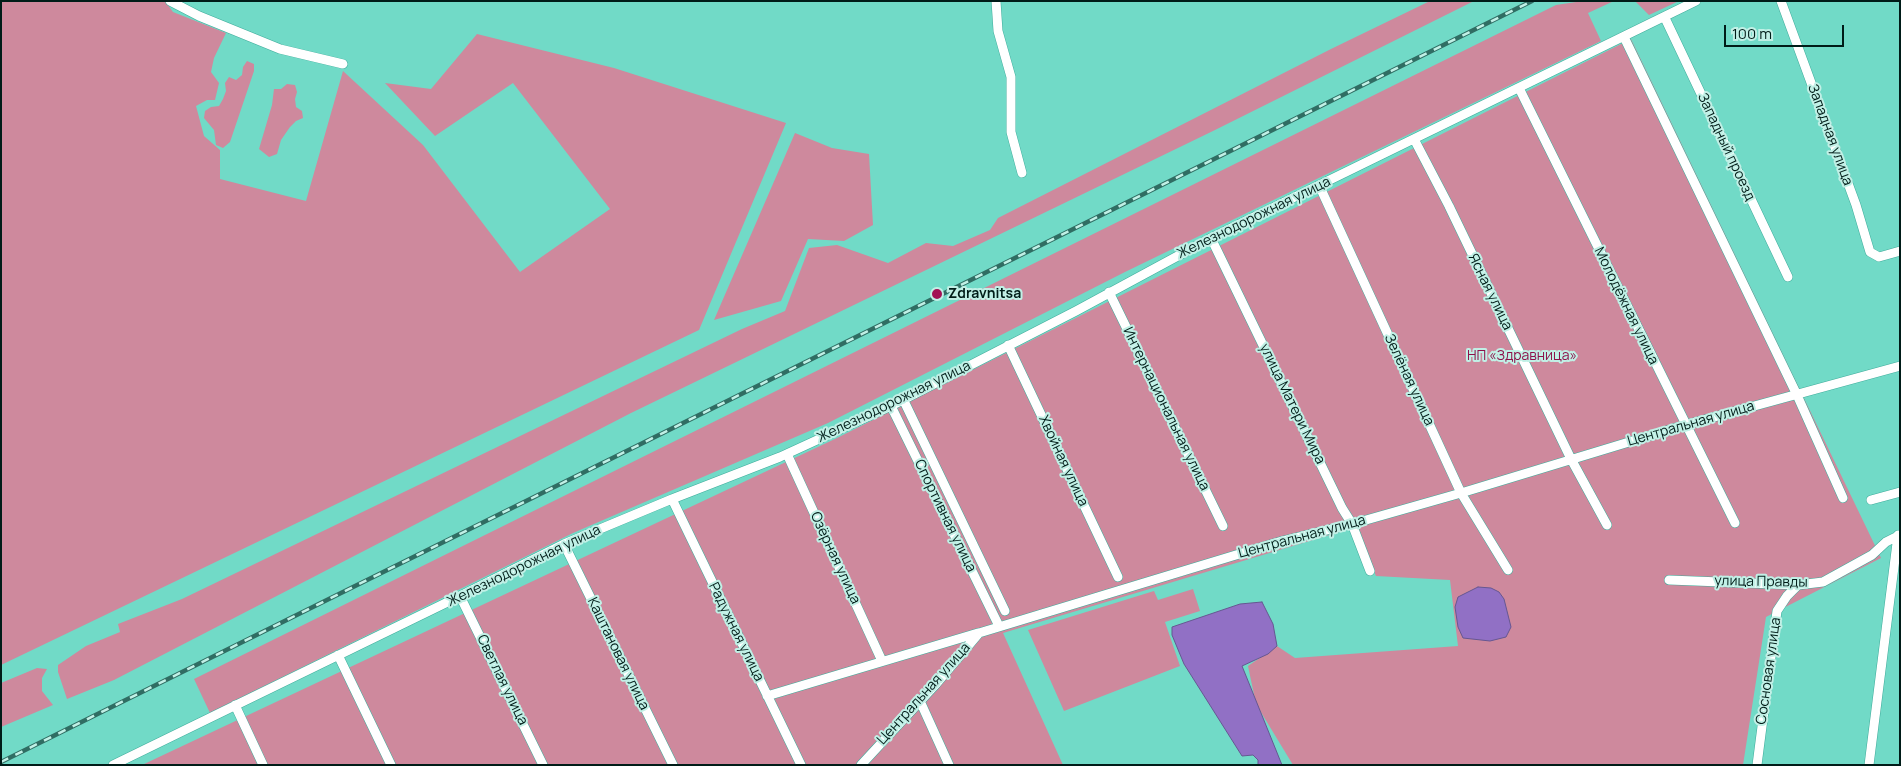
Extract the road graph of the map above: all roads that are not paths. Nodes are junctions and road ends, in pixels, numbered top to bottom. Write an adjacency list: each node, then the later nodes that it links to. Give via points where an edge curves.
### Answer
1 (170, 1): 7 (street, via 280,49)
2 (996, 1): 10 (street, via 998,32 1011,77 1011,132)
3 (1696, 1): 5 (street, Железнодорожная улица)
4 (1781, 1): 13 (street, Западная улица, via 1856,205 1870,252 1876,257)
5 (1665, 18): 6 (street, Железнодорожная улица); 14 (street, Западный проезд)
6 (1624, 37): 8 (street, Железнодорожная улица); 18 (street)
7 (343, 64)
8 (1519, 88): 9 (street, Железнодорожная улица); 21 (street, Молодёжная улица)
9 (1414, 139): 11 (street, Железнодорожная улица); 23 (street, Ясная улица)
10 (1022, 173)
11 (1319, 185): 12 (street, Железнодорожная улица); 25 (street, Зелёная улица)
12 (1211, 238): 15 (street, Железнодорожная улица); 30 (street, улица Матери Мира)
13 (1900, 251)
14 (1788, 277)
15 (1109, 292): 16 (street, Железнодорожная улица); 32 (street, Интернациональная улица)
16 (1008, 345): 19 (street, Железнодорожная улица); 37 (street, Хвойная улица)
17 (1900, 366): 18 (street, Центральная улица)
18 (1797, 395): 21 (street, Центральная улица); 27 (street)
19 (903, 399): 20 (street, Железнодорожная улица); 41 (street)
20 (891, 406): 22 (street, Железнодорожная улица); 42 (street, Спортивная улица)
21 (1685, 425): 23 (street, Центральная улица); 29 (street, Молодёжная улица)
22 (787, 454): 26 (street, Железнодорожная улица); 45 (street, Озёрная улица)
23 (1571, 459): 25 (street, Центральная улица); 31 (street, Ясная улица)
24 (1900, 492): 28 (street)
25 (1462, 493): 30 (street, Центральная улица); 35 (street, Зелёная улица)
26 (672, 498): 34 (street, Железнодорожная улица); 46 (street, Радужная улица)
27 (1843, 498)
28 (1871, 500)
29 (1735, 523)
30 (1352, 524): 36 (street, улица Матери Мира); 42 (street, Центральная улица, via 1282,541)
31 (1607, 524)
32 (1223, 526)
33 (1899, 535): 39 (street, улица Правды, via 1872,555 1823,582); 60 (street)
34 (564, 544): 40 (street, Железнодорожная улица); 55 (street, Каштановая улица)
35 (1508, 570)
36 (1370, 571)
37 (1118, 577)
38 (1669, 580): 39 (street, улица Правды)
39 (1798, 585): 59 (street, Сосновая улица, via 1777,611)
40 (460, 596): 44 (street, Железнодорожная улица); 54 (street, Светлая улица)
41 (1005, 611)
42 (999, 626): 43 (street, Центральная улица)
43 (979, 633): 45 (street); 47 (street, Центральная улица)
44 (338, 655): 48 (street, Железнодорожная улица); 53 (street)
45 (882, 661): 46 (street)
46 (766, 696): 56 (street, Радужная улица)
47 (920, 700): 57 (street, Центральная улица); 58 (street)
48 (235, 705): 49 (street, Железнодорожная улица); 52 (street)
49 (132, 755): 50 (street, Железнодорожная улица); 51 (street)
50 (113, 765)
51 (137, 765)
52 (263, 765)
53 (391, 765)
54 (543, 765)
55 (672, 765)
56 (801, 765)
57 (861, 765)
58 (949, 765)
59 (1757, 765)
60 (1869, 765)

